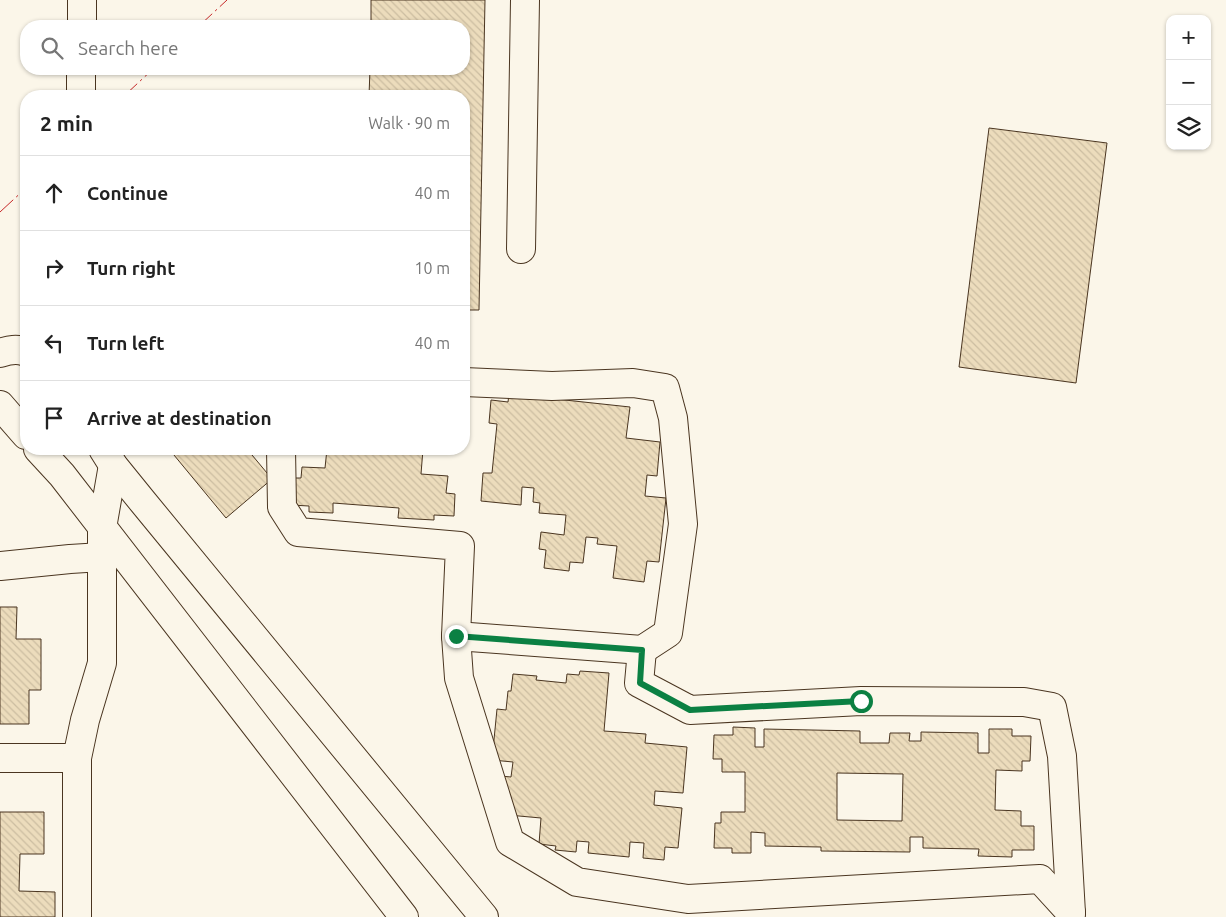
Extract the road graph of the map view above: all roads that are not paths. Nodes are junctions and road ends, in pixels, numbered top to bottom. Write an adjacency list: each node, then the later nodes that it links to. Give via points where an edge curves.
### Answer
1 (82, 0): 3 (street)
2 (525, 0): 6 (street)
3 (82, 20)
4 (81, 75): 5 (street)
5 (81, 90)
6 (521, 249)
7 (20, 350): 8 (street)
8 (0, 353)
9 (470, 382): 19 (street, via 552,386 633,383 665,388 673,418 683,524 668,633)
10 (0, 405): 11 (street)
11 (20, 428)
12 (43, 455): 15 (street)
13 (281, 455): 18 (street, via 282,508 298,532 460,546)
14 (108, 457): 15 (street); 25 (street)
15 (102, 528): 16 (street); 24 (street)
16 (102, 557): 17 (street); 21 (street, via 102,663)
17 (0, 566)
18 (456, 636): 19 (street); 22 (street, via 459,678 510,842 576,882 688,899 1040,879)
19 (642, 650): 22 (street, via 640,683 690,710 861,701 1024,702 1052,707 1062,756)
20 (0, 758): 21 (street)
21 (77, 758): 23 (street)
22 (1070, 915)
23 (77, 917)
24 (404, 917)
25 (484, 917)

